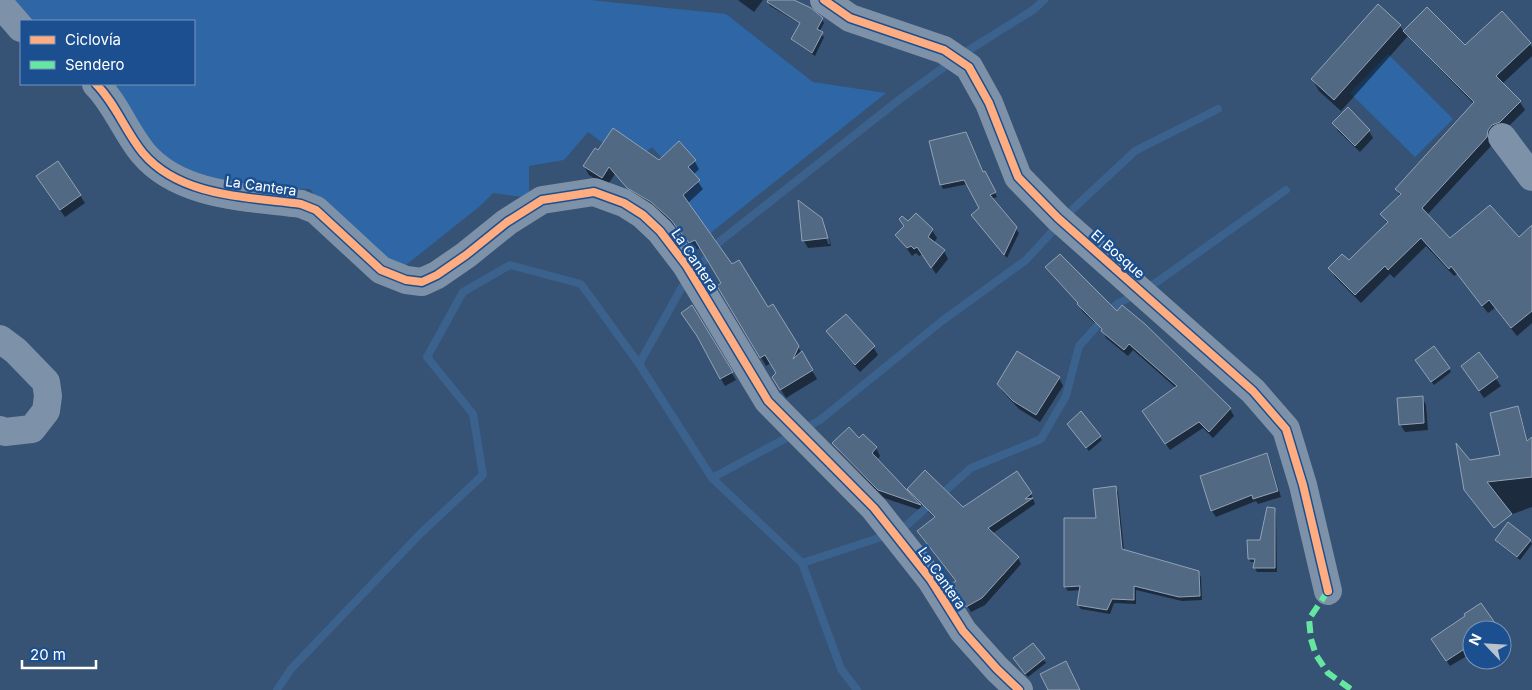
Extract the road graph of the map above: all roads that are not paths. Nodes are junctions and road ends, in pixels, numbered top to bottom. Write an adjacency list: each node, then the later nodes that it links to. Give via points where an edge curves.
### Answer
1 (824, 0): 9 (street, El Bosque, via 850,18 944,50 969,67 989,103 1018,177 1058,218 1253,391 1286,429)
2 (0, 4): 3 (street)
3 (20, 27)
4 (97, 85): 10 (street, La Cantera, via 108,95 142,152 159,169 202,190 301,204 316,210 381,270 406,280 422,282 437,275 542,200 594,192 624,203 643,215 686,265 768,401 874,508 931,580 963,631)
5 (1502, 137): 6 (street)
6 (1532, 177)
7 (0, 339): 8 (street, via 46,382 48,396 46,412 32,428)
8 (0, 430)
9 (1328, 591)
10 (1019, 690)

